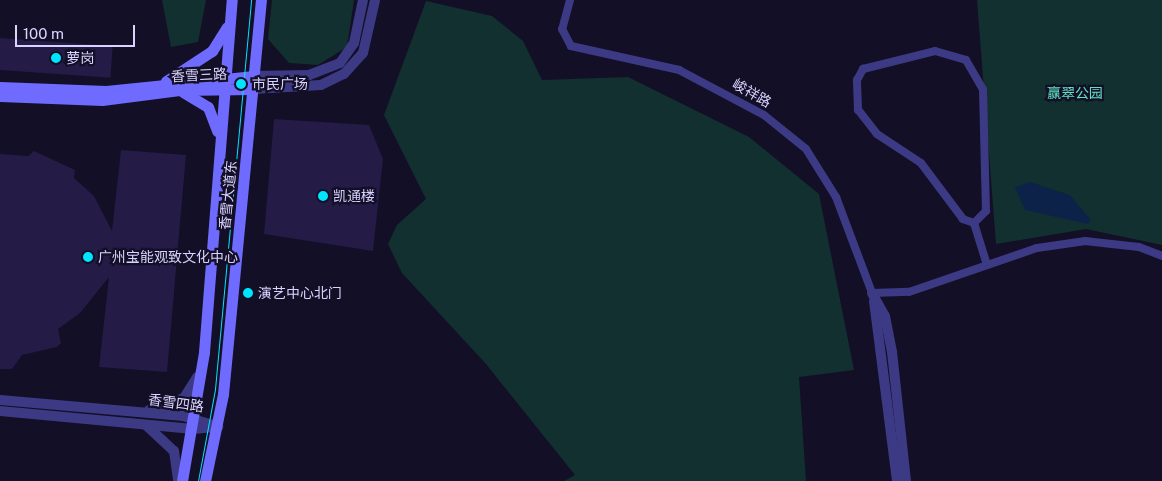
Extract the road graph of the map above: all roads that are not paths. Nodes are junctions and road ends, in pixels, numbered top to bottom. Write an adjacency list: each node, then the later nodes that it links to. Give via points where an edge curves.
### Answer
1 (261, 0): 6 (main road, 香雪大道东)
2 (363, 0): 6 (street, 香雪三路, via 354,43 340,63 309,75)
3 (375, 0): 10 (street, 香雪三路, via 363,53 344,74 321,85)
4 (570, 0): 17 (street, 峻祥路, via 562,29 571,46 679,70 764,115 806,148 836,197)
5 (232, 4): 7 (main road, via 222,41); 8 (main road, 香雪大道东)
6 (254, 76): 8 (main road, 香雪三路); 10 (main road, 香雪大道东)
7 (162, 83): 8 (main road, 香雪三路); 9 (main road, 香雪三路, via 106,91)
8 (226, 83): 10 (main road, 香雪三路); 11 (main road, 香雪三路); 13 (main road, 香雪大道东)
9 (0, 87)
10 (253, 89): 24 (main road, 香雪大道东)
11 (179, 90): 12 (main road, 香雪三路, via 102,100); 13 (main road, via 202,101 212,112)
12 (0, 96)
13 (218, 153): 18 (main road, 香雪大道东)
14 (974, 223): 14 (street, via 986,211 983,90 978,75 966,60 936,51 863,69 856,95 864,121 921,163 963,219); 16 (street)
15 (1162, 256): 16 (street, via 1139,246 1085,241 1037,248)
16 (988, 265): 17 (street, via 908,292)
17 (872, 293): 27 (street, 峻祥路); 28 (street, 峻祥路, via 885,316 892,352)
18 (204, 352): 21 (street, via 197,378 184,398); 22 (main road, 香雪大道东)
19 (0, 400): 21 (street, 香雪四路)
20 (0, 411): 23 (street, 香雪四路)
21 (142, 412): 22 (street, 香雪四路)
22 (194, 423): 23 (street, 香雪四路); 24 (street, 香雪四路); 25 (main road, 香雪大道东)
23 (144, 424): 25 (street, via 174,451)
24 (218, 427): 26 (main road, 香雪大道东)
25 (180, 481)
26 (205, 481)
27 (898, 481)
28 (906, 481)

